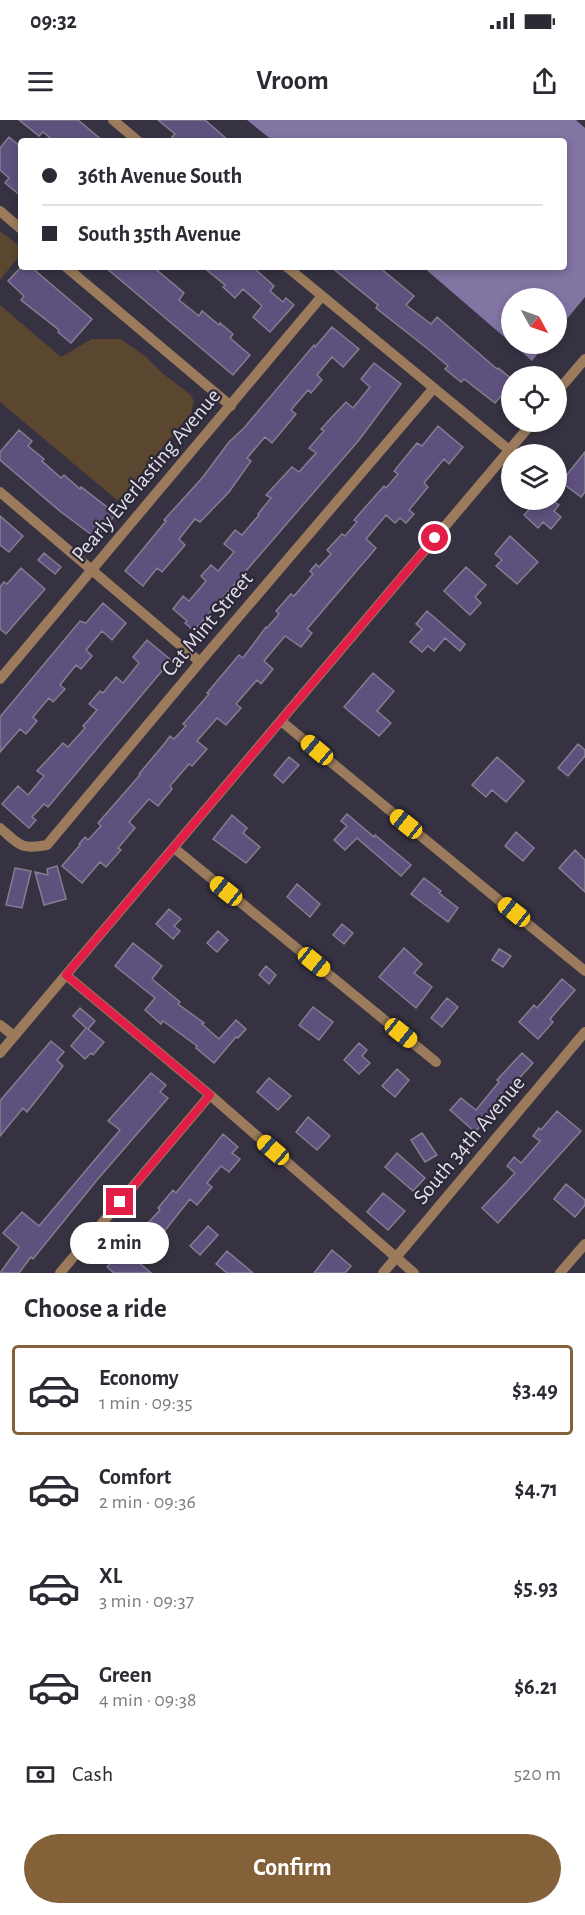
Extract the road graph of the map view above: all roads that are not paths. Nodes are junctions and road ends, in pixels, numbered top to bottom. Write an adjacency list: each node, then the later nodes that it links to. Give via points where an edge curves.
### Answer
1 (113, 120): 2 (street)
2 (134, 138)
3 (0, 211): 4 (street)
4 (18, 226)
5 (70, 270): 11 (street)
6 (291, 270): 7 (street)
7 (322, 296): 10 (street); 11 (street, Pearly Everlasting Avenue)
8 (585, 359): 9 (street)
9 (567, 380)
10 (433, 389): 13 (street); 18 (street, Cat Mint Street)
11 (231, 406): 17 (street, Pearly Everlasting Avenue)
12 (524, 432): 14 (street)
13 (502, 444)
14 (514, 444)
15 (501, 460): 20 (street)
16 (0, 492): 17 (street)
17 (92, 570): 18 (street); 19 (street, Pearly Everlasting Avenue)
18 (200, 662): 21 (street, Cat Mint Street, via 47,845 22,847)
19 (0, 680)
20 (281, 721): 22 (street); 23 (street)
21 (0, 828)
22 (174, 848): 24 (street); 29 (street)
23 (585, 971)
24 (66, 975): 27 (street); 30 (street)
25 (0, 1024): 27 (street)
26 (585, 1032): 32 (street, South 34th Avenue)
27 (14, 1036): 28 (street)
28 (0, 1053)
29 (436, 1062)
30 (210, 1095): 32 (street); 33 (street)
31 (585, 1244): 36 (street)
32 (396, 1257): 34 (street, South 34th Avenue); 35 (street)
33 (60, 1273)
34 (383, 1273)
35 (414, 1273)
36 (560, 1273)

